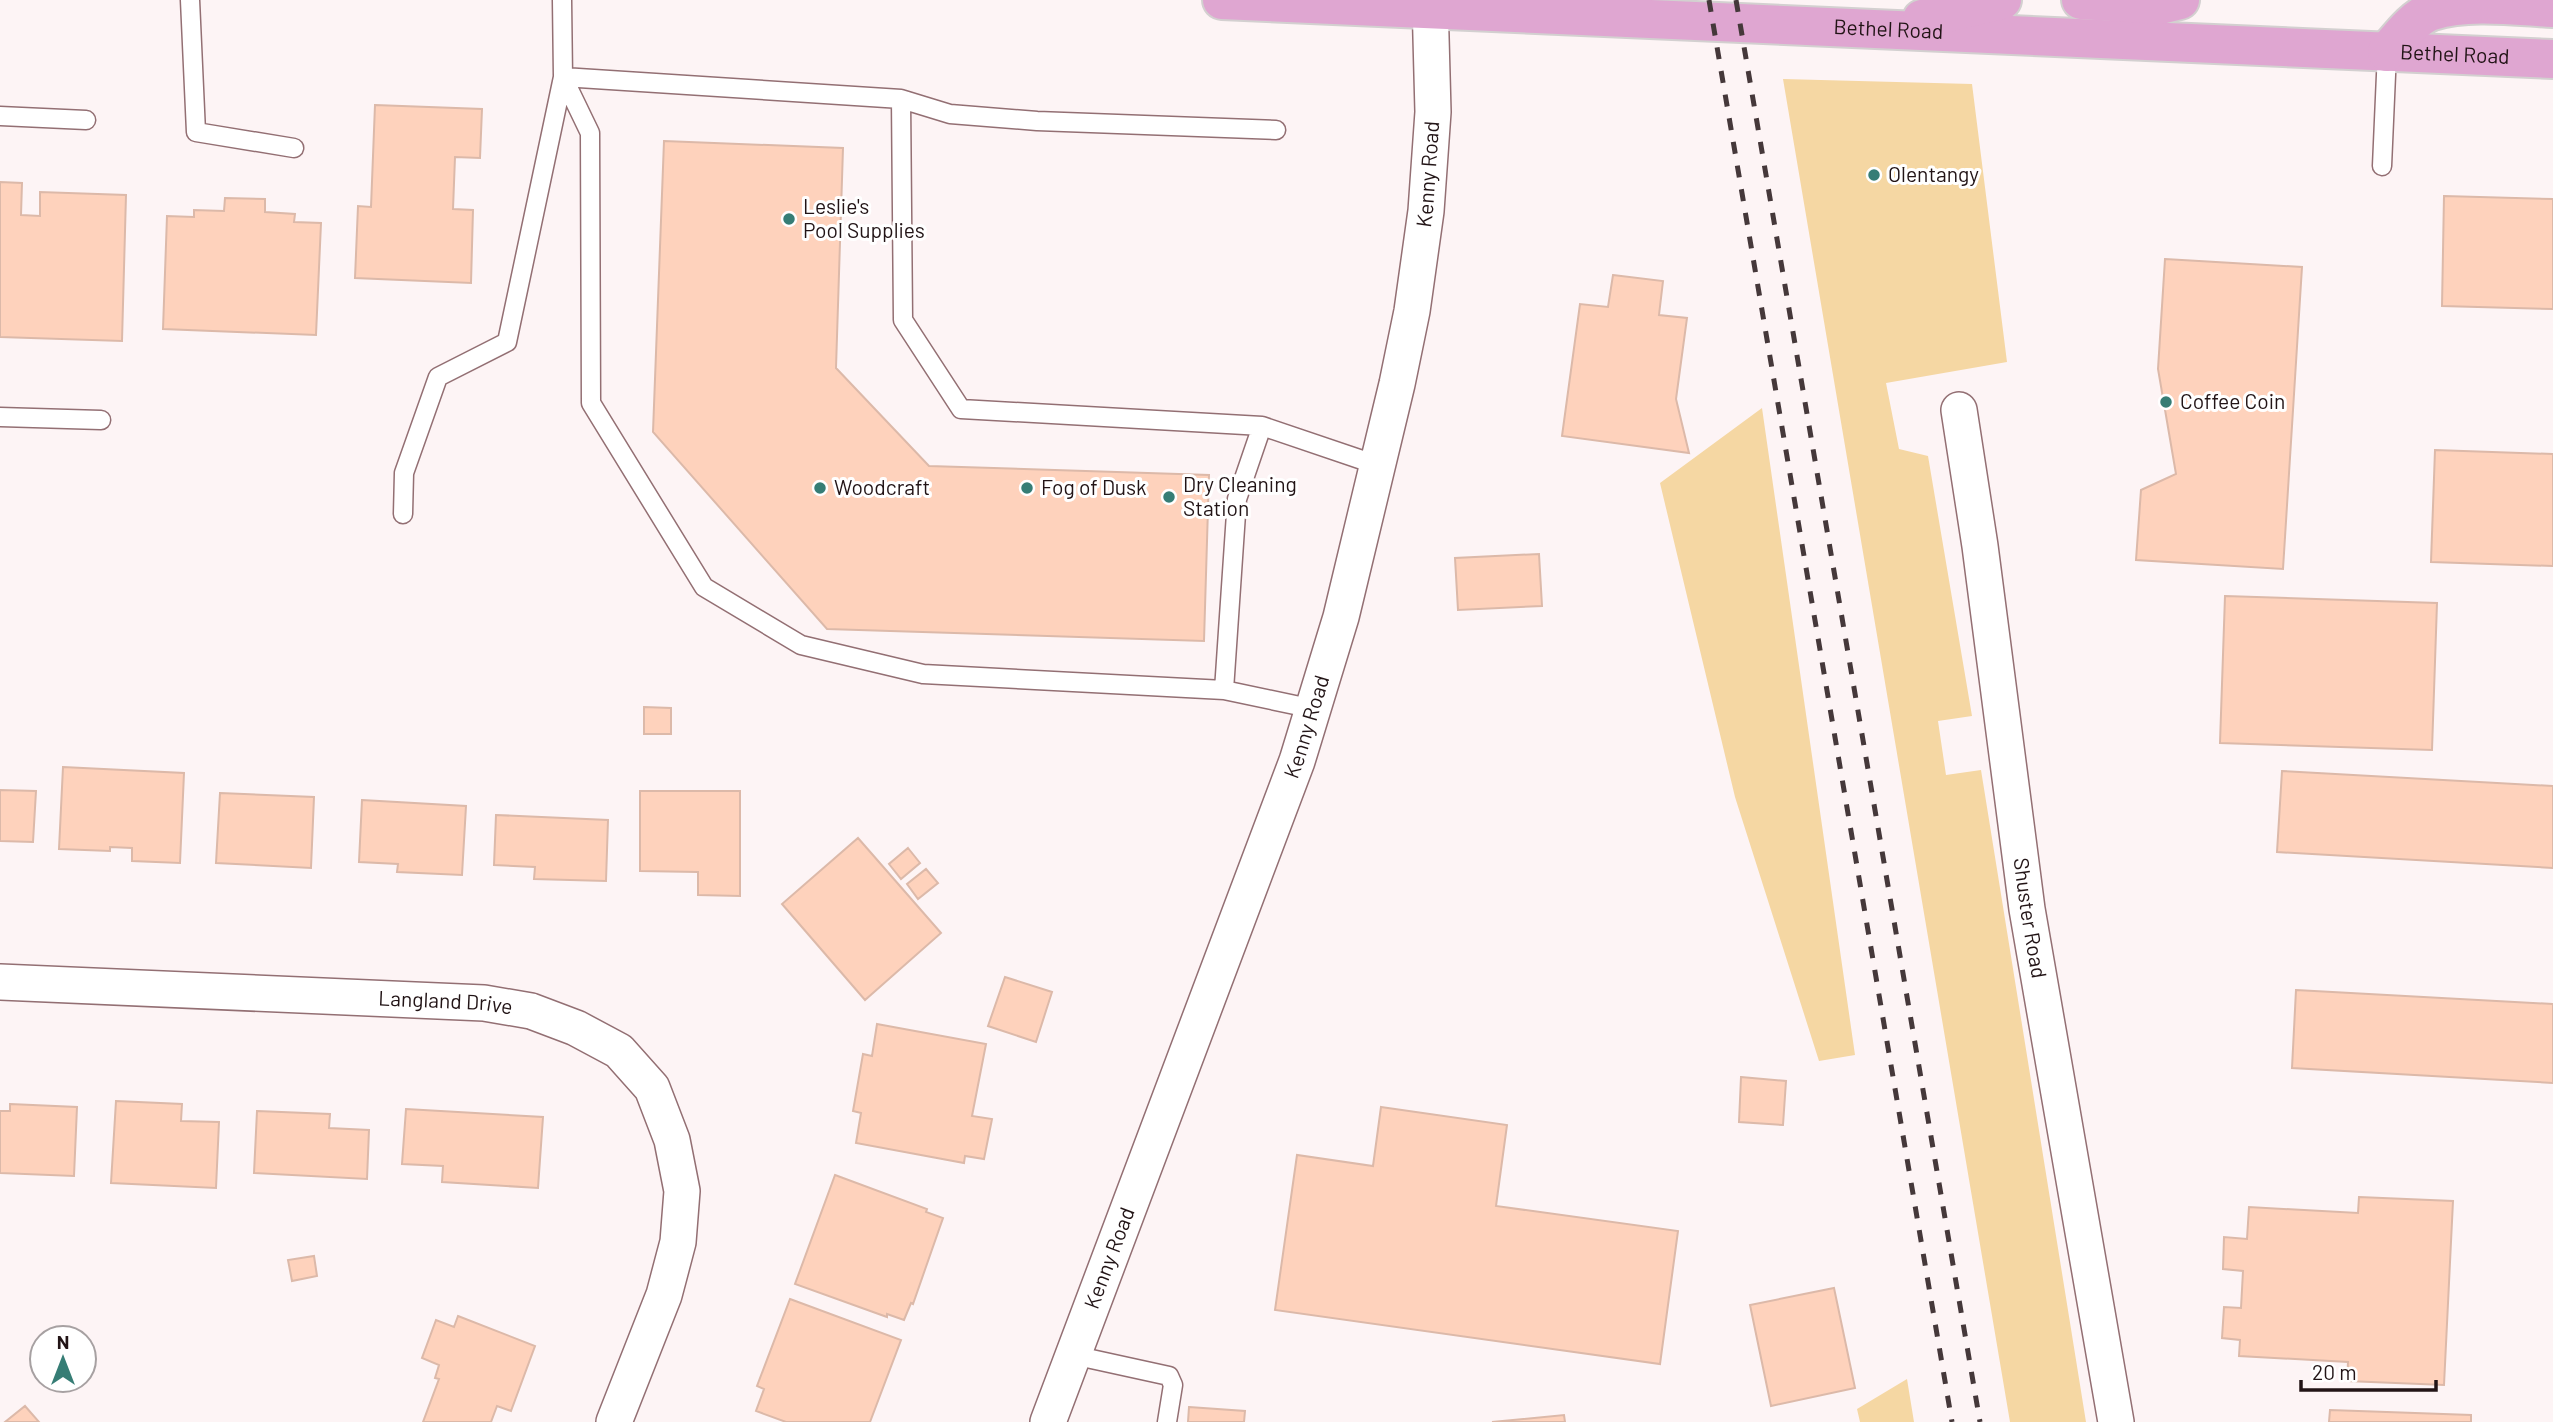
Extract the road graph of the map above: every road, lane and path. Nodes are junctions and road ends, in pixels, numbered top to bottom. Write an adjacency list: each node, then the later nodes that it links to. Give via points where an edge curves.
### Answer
1 (190, 0): 17 (lane, via 196,132)
2 (562, 0): 12 (lane)
3 (1222, 0): 7 (main road, Bethel Road)
4 (2002, 0): 9 (main road)
5 (2081, 0): 6 (main road, via 2160,5)
6 (2180, 0)
7 (1431, 4): 9 (main road, Bethel Road); 23 (street, Kenny Road, via 1433,113 1426,211 1412,311)
8 (2553, 8): 10 (main road, via 2466,4 2430,11 2407,27)
9 (1876, 30): 10 (main road, Bethel Road)
10 (2387, 52): 11 (main road, Bethel Road); 18 (lane)
11 (2553, 59)
12 (563, 77): 13 (lane); 24 (lane, via 507,342 438,377 404,473); 25 (lane, via 590,133 591,403 704,587 801,645 923,674)
13 (901, 99): 16 (lane, via 950,114); 22 (lane, via 903,320 961,409)
14 (0, 116): 15 (lane)
15 (86, 120)
16 (1276, 130)
17 (294, 148)
18 (2382, 166)
19 (1959, 410): 32 (street, Shuster Road, via 2027,909)
20 (0, 417): 21 (lane)
21 (101, 420)
22 (1262, 426): 23 (lane); 25 (lane, via 1237,499)
23 (1377, 465): 26 (street, Kenny Road)
24 (403, 514)
25 (1224, 690): 26 (lane)
26 (1314, 709): 28 (street, Kenny Road)
27 (0, 982): 29 (street, Langland Drive, via 484,1003 531,1011 619,1051 652,1088 672,1140 682,1191 678,1242 664,1295)
28 (1073, 1355): 30 (street, Kenny Road); 31 (lane, via 1169,1376 1173,1385)
29 (614, 1422)
30 (1048, 1422)
31 (1167, 1422)
32 (2116, 1422)

